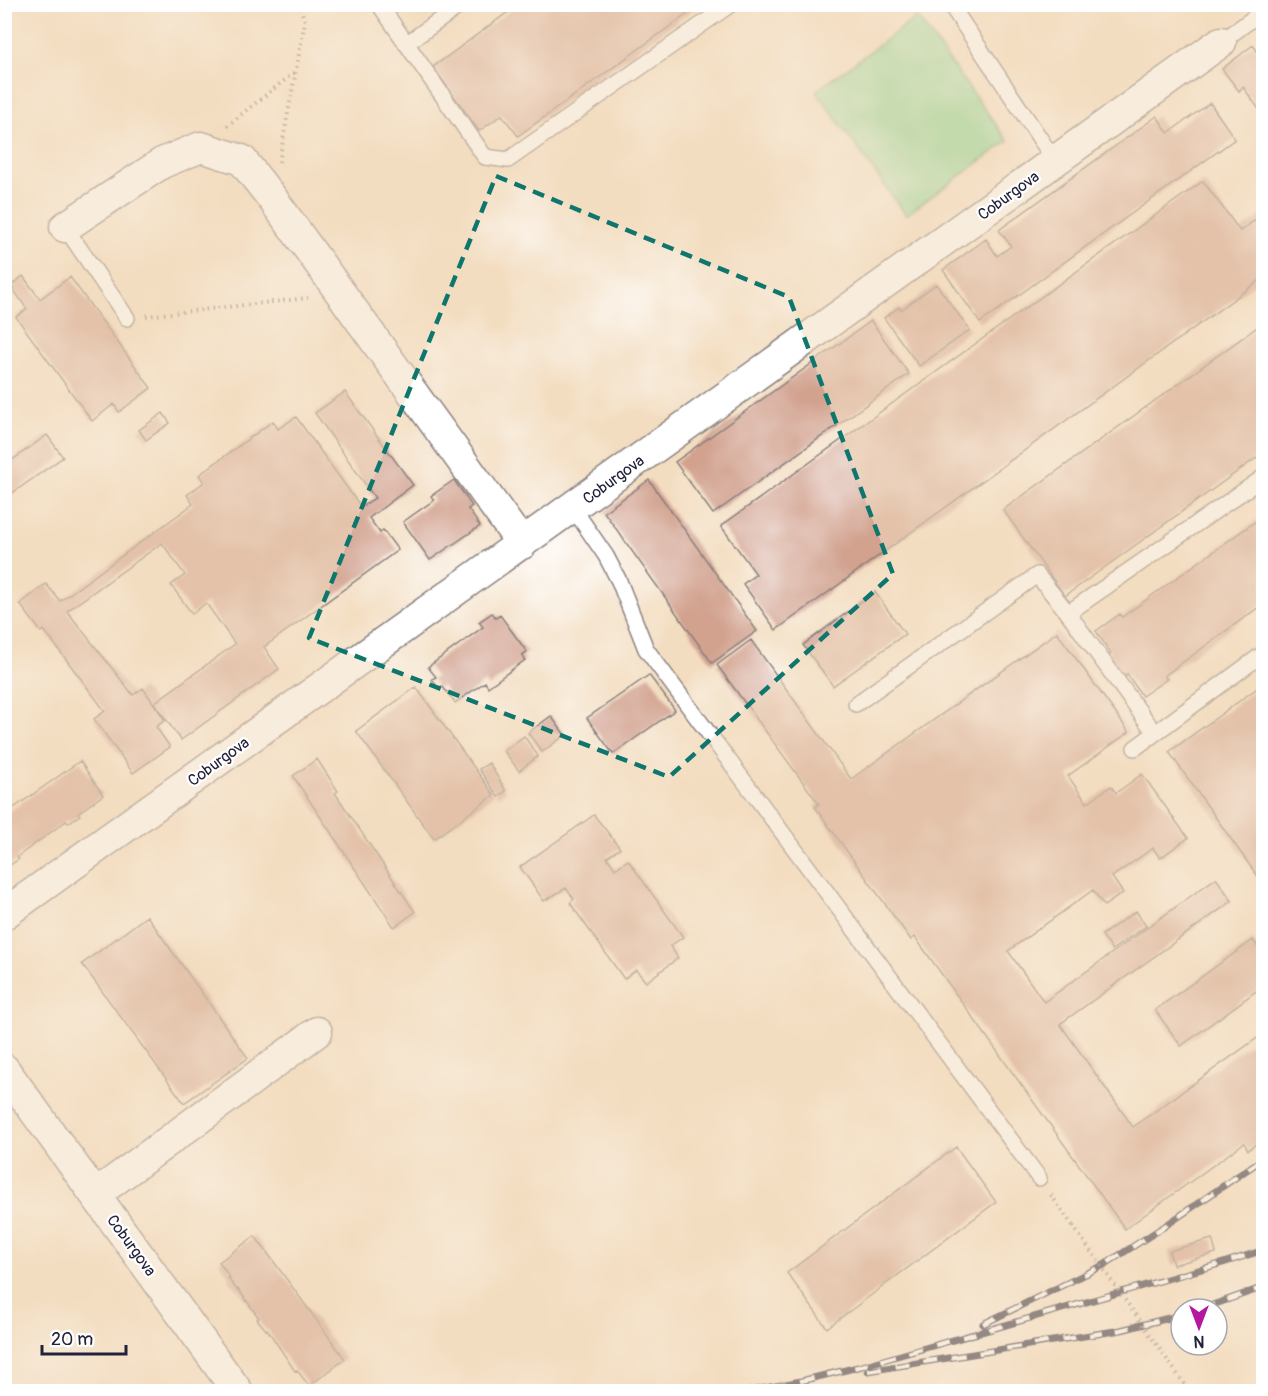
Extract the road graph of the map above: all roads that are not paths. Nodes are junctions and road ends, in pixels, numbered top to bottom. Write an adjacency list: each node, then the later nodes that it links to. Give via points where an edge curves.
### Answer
1 (379, 4): 7 (lane)
2 (462, 4): 7 (lane)
3 (731, 4): 7 (lane, via 508,160 485,157)
4 (950, 4): 8 (lane)
5 (1263, 10): 6 (lane)
6 (1221, 42): 8 (street, Coburgova)
7 (406, 44)
8 (1055, 161): 12 (street, Coburgova)
9 (65, 227): 10 (lane); 13 (street, via 162,163 201,147 242,160)
10 (127, 318)
11 (1263, 477): 14 (lane)
12 (573, 508): 13 (street, Coburgova); 22 (lane, via 619,581 645,649)
13 (522, 544): 19 (street, Coburgova)
14 (1068, 613): 16 (lane, via 1037,575); 17 (lane)
15 (1263, 653): 17 (lane)
16 (856, 704)
17 (1155, 733): 18 (lane)
18 (1135, 748)
19 (4, 914)
20 (317, 1032): 23 (street)
21 (4, 1069): 23 (street, Coburgova)
22 (1038, 1178)
23 (96, 1194): 24 (street, Coburgova)
24 (238, 1392)

